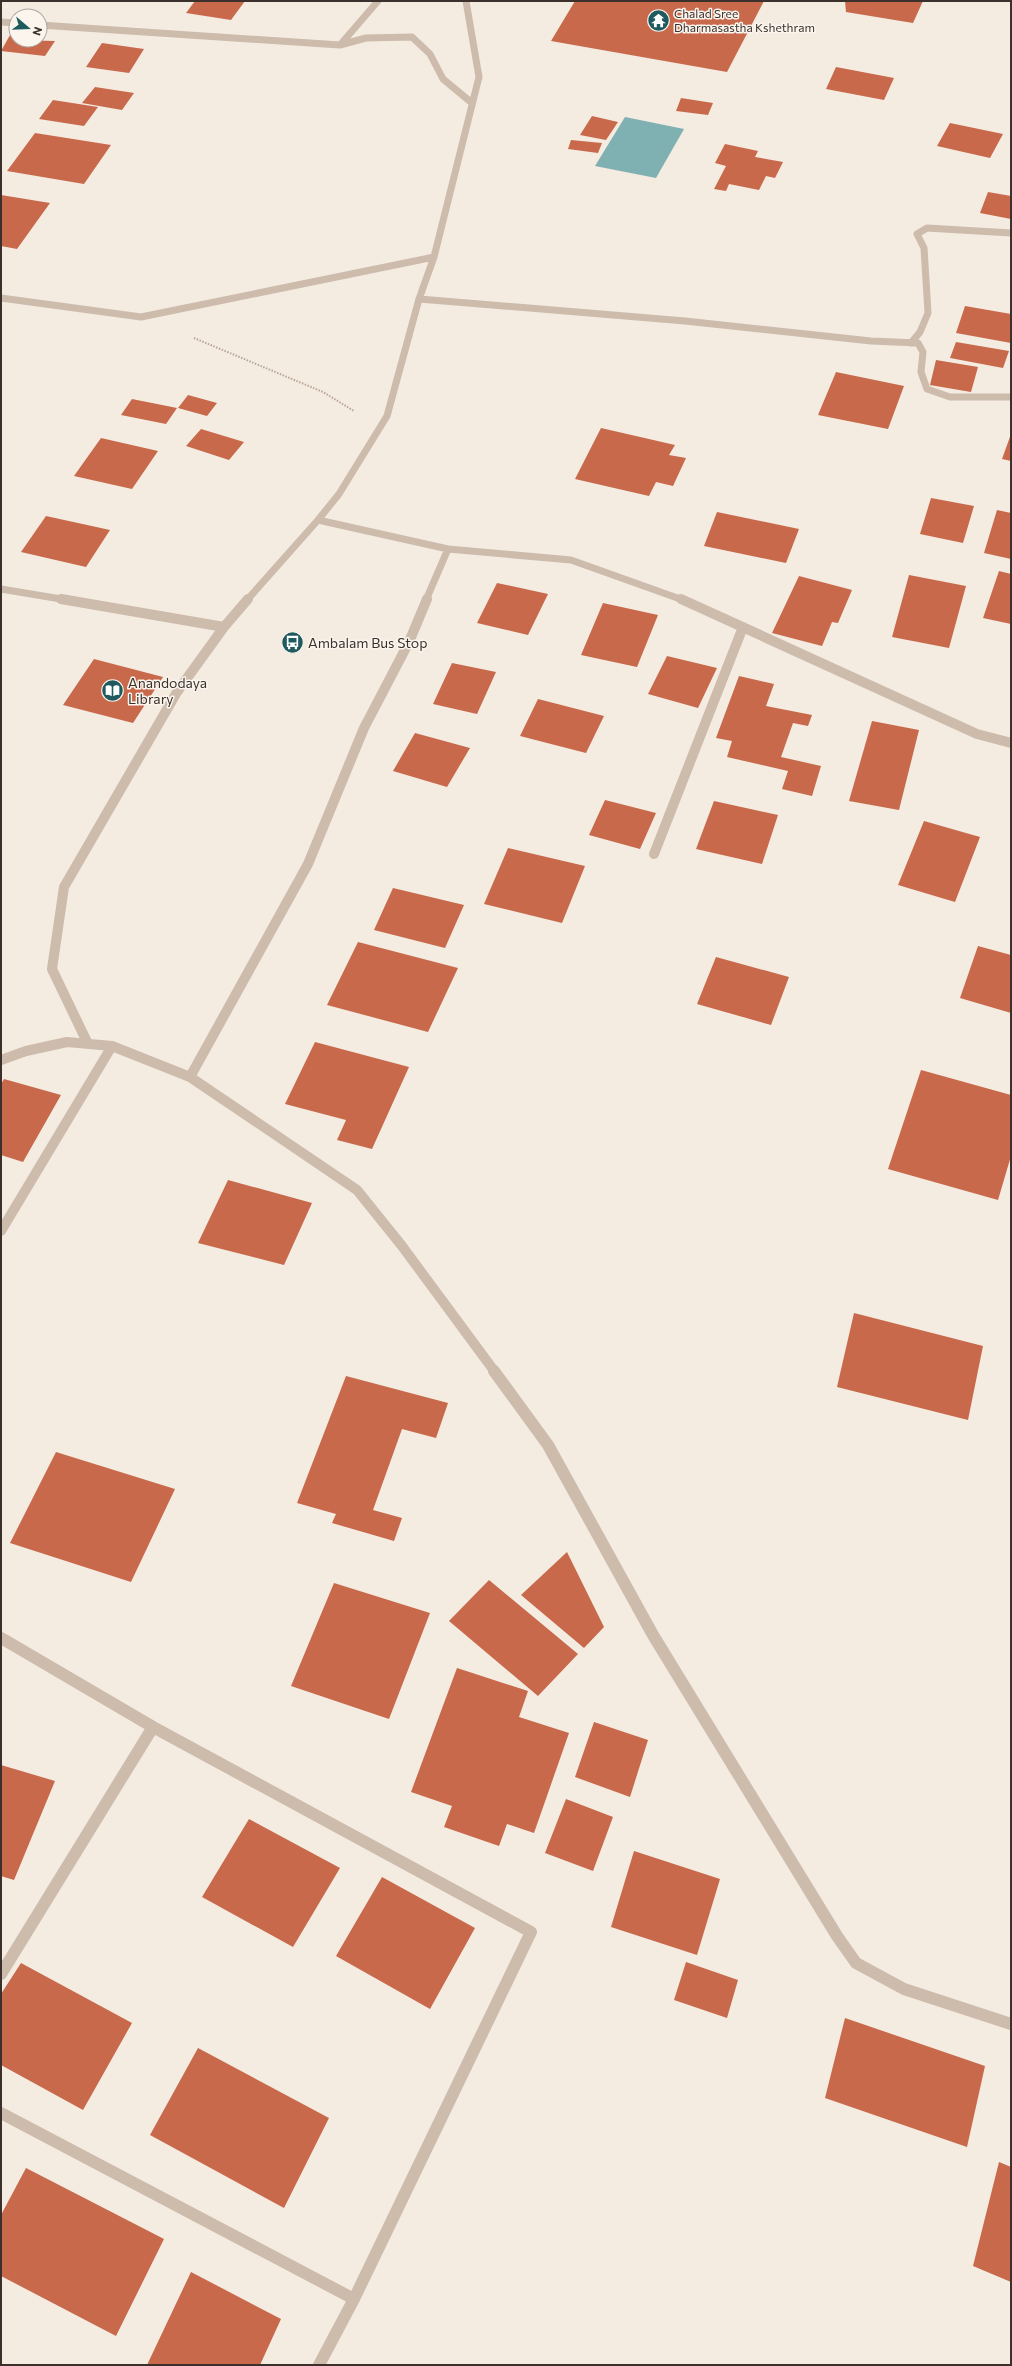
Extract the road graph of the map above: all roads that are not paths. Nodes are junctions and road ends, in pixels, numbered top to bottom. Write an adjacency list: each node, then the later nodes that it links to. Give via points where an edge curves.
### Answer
1 (378, 1): 4 (street)
2 (466, 1): 5 (street, via 479,77)
3 (48, 26): 4 (street)
4 (340, 45): 5 (street, via 366,38 412,37 430,54 443,79)
5 (472, 103): 7 (street)
6 (1011, 233): 10 (street, via 927,228 917,234 924,248 928,313 920,332)
7 (434, 257): 8 (street, via 141,317); 9 (street)
8 (1, 298)
9 (419, 299): 10 (street); 12 (street, via 386,416 339,494)
10 (911, 343): 11 (street, via 918,343 923,352 921,372 927,389 950,397)
11 (1011, 397)
12 (318, 520): 13 (street); 15 (street)
13 (448, 549): 16 (street, via 571,560 676,597); 22 (street, via 409,642 364,728 308,864)
14 (1, 589): 15 (street)
15 (224, 627): 19 (street, via 177,692 64,887 52,969)
16 (743, 627): 17 (street, via 977,734); 18 (street)
17 (1011, 743)
18 (654, 854)
19 (88, 1044): 20 (street); 21 (street, via 67,1042 26,1051)
20 (112, 1046): 22 (street); 23 (street)
21 (1, 1060)
22 (190, 1077): 27 (street, via 357,1190 402,1246 548,1445 653,1635 856,1963 904,1990)
23 (1, 1230)
24 (1, 1638): 25 (street)
25 (153, 1727): 26 (street); 29 (street, via 531,1932)
26 (1, 1974)
27 (1011, 2024)
28 (1, 2113): 29 (street)
29 (354, 2299): 30 (street)
30 (319, 2365)

